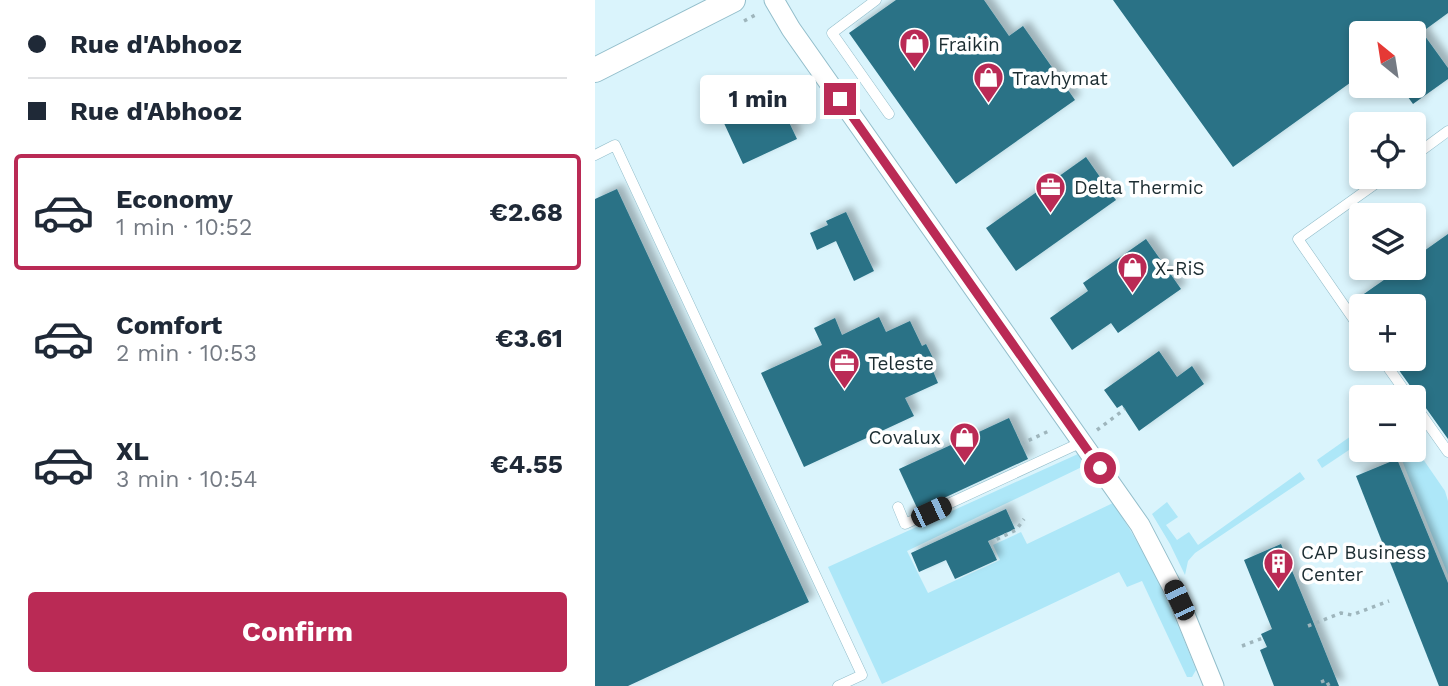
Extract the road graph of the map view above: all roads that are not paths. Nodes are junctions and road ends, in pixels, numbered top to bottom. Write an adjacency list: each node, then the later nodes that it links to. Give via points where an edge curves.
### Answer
1 (733, 0): 4 (street)
2 (774, 0): 12 (street)
3 (876, 0): 5 (lane, via 832,33)
4 (595, 70)
5 (889, 114)
6 (1448, 131): 7 (lane)
7 (1426, 147)
8 (595, 155): 15 (lane, via 615,145 862,675)
9 (1368, 189): 10 (lane, via 1298,240)
10 (1349, 313)
11 (1426, 421): 13 (lane)
12 (1082, 442): 14 (lane, via 905,524); 16 (street, via 1160,560)
13 (1448, 452)
14 (898, 508)
15 (838, 686)
16 (1214, 686)

